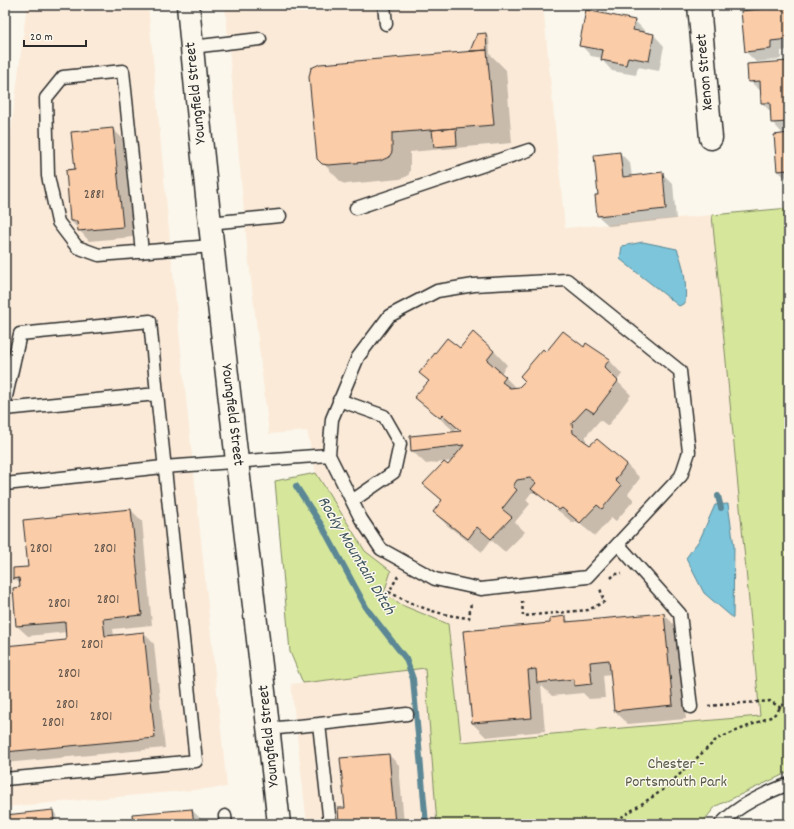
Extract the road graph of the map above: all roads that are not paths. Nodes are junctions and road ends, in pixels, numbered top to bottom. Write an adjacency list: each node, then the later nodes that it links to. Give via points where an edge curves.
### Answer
1 (188, 5): 6 (street, Youngfield Street)
2 (384, 5): 4 (lane)
3 (699, 5): 7 (street, Xenon Street)
4 (386, 24)
5 (260, 39): 6 (lane)
6 (192, 47): 11 (street, Youngfield Street)
7 (711, 138)
8 (529, 150): 9 (lane)
9 (356, 208)
10 (280, 216): 11 (lane)
11 (209, 224): 12 (street, Youngfield Street)
12 (212, 246): 13 (lane); 19 (street, Youngfield Street)
13 (142, 252): 13 (lane, via 123,71 63,77 46,98 48,176 58,222 77,246 99,255)
14 (157, 394): 16 (lane, via 150,321 20,334); 17 (lane); 20 (lane)
15 (339, 400): 18 (lane, via 332,419); 22 (lane, via 384,416 400,444 394,472); 23 (lane, via 358,357 389,316 396,312 437,291 474,285 568,280 680,371 689,452 681,476)
16 (5, 401)
17 (5, 409)
18 (329, 455): 19 (lane); 22 (lane)
19 (237, 461): 20 (lane); 27 (street, Youngfield Street)
20 (164, 467): 21 (lane); 28 (lane, via 196,761)
21 (5, 484)
22 (352, 501): 23 (lane, via 381,549 435,579 481,589 587,576)
23 (618, 544): 24 (lane, via 680,614)
24 (691, 707)
25 (408, 714): 26 (lane)
26 (319, 724): 27 (lane); 31 (lane)
27 (268, 729): 30 (street, Youngfield Street)
28 (5, 779)
29 (789, 784): 32 (lane, via 767,792 728,816)
30 (278, 824)
31 (330, 824)
32 (721, 824)

